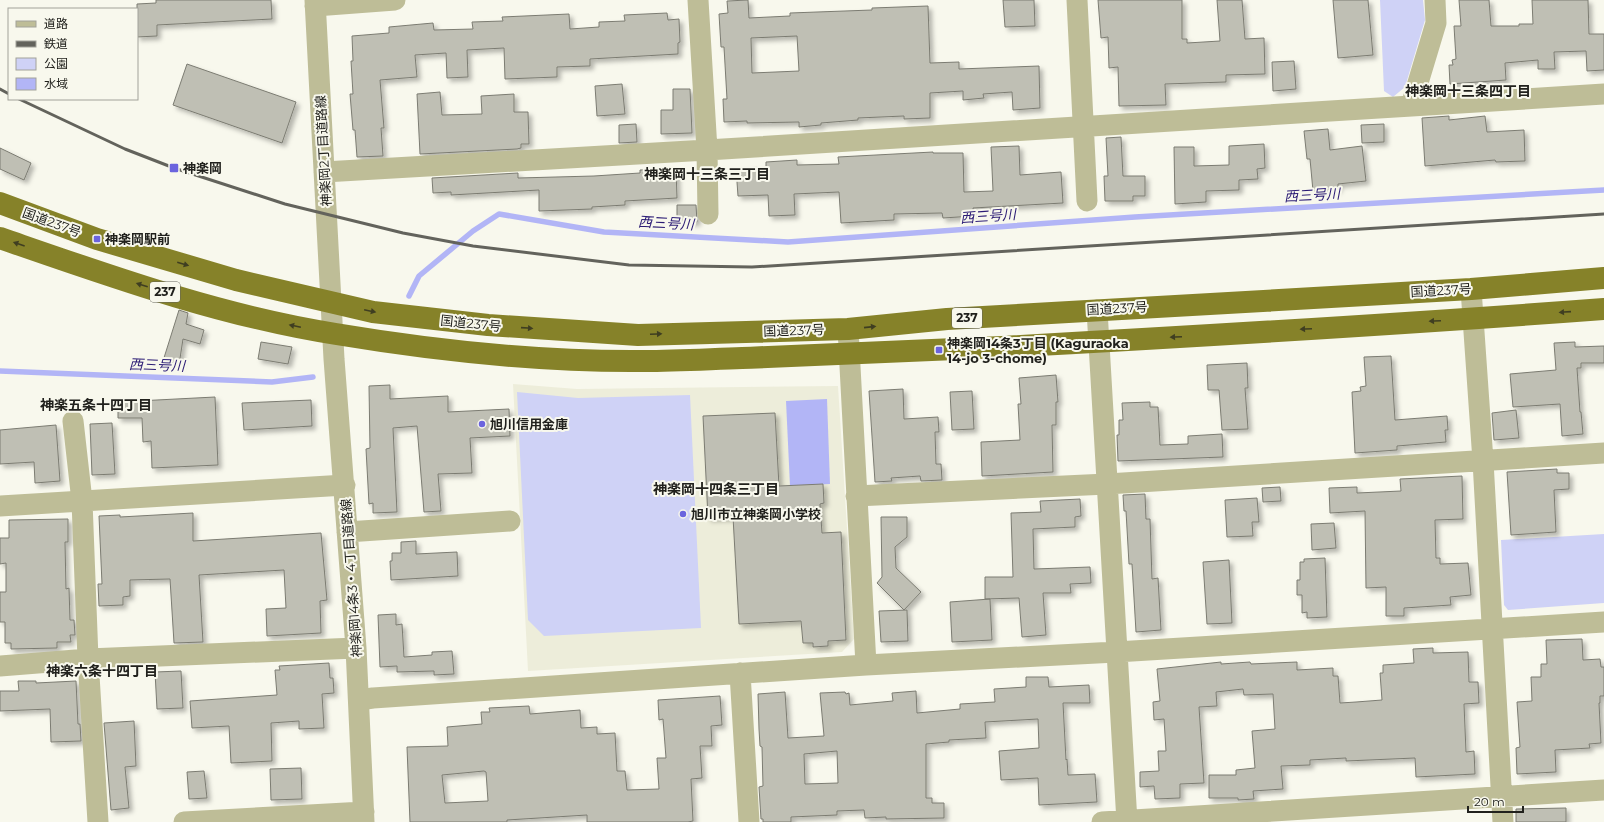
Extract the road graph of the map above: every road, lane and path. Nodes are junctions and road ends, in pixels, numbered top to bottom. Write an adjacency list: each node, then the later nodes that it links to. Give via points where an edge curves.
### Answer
1 (395, 0): 5 (street)
2 (698, 0): 9 (street)
3 (1077, 0): 8 (street)
4 (1435, 0): 7 (street, via 1436,23)
5 (315, 3): 10 (street, 神楽岡2丁目道路線)
6 (1604, 94): 7 (street)
7 (1411, 106): 8 (street)
8 (1084, 127): 9 (street); 11 (street)
9 (708, 150): 10 (street); 13 (street)
10 (324, 172): 17 (street, 神楽岡2丁目道路線)
11 (1087, 201)
12 (0, 202): 17 (highway, 国道237号 / 237, one-way to 17, via 97,239 160,258 236,280)
13 (708, 214)
14 (0, 238): 22 (highway, 国道237号 / 237, one-way to 14, via 215,308 103,274)
15 (1604, 278): 16 (highway, 国道237号 / 237)
16 (1472, 289): 19 (highway, 国道237号 / 237); 20 (street)
17 (332, 302): 21 (highway, 国道237号 / 237, one-way to 21, via 373,312 488,326 638,335); 22 (street, 神楽岡2丁目道路線)
18 (1604, 309): 20 (highway, 国道237号 / 237, one-way to 20)
19 (1097, 310): 21 (highway, 国道237号 / 237, one-way to 19, via 947,319); 23 (street)
20 (1473, 319): 23 (highway, 国道237号 / 237, one-way to 23); 27 (street)
21 (848, 329): 24 (street)
22 (333, 334): 24 (highway, 国道237号 / 237, via 487,354 567,359 644,361); 29 (street, 神楽岡14条3・4丁目道路線)
23 (1098, 342): 24 (highway, 国道237号 / 237); 28 (street)
24 (848, 355): 30 (street)
25 (74, 421): 31 (street)
26 (1604, 453): 27 (street)
27 (1483, 461): 28 (street); 36 (street)
28 (1107, 484): 30 (street); 38 (street)
29 (345, 485): 31 (street); 34 (street, 神楽岡14条3・4丁目道路線)
30 (856, 496): 40 (street)
31 (82, 501): 32 (street); 39 (street)
32 (0, 506)
33 (510, 522): 34 (street)
34 (347, 532): 37 (street, 神楽岡14条3・4丁目道路線)
35 (1604, 622): 36 (street)
36 (1493, 629): 38 (street); 45 (street)
37 (356, 648): 39 (street); 43 (street, 神楽岡14条3・4丁目道路線)
38 (1116, 652): 40 (street); 47 (street)
39 (88, 660): 41 (street); 48 (street)
40 (866, 665): 42 (street)
41 (0, 666)
42 (740, 673): 43 (street); 50 (street)
43 (359, 700): 46 (street, 神楽岡14条3・4丁目道路線)
44 (1604, 790): 45 (street)
45 (1501, 797): 47 (street); 52 (street)
46 (364, 817): 49 (street)
47 (1127, 821): 51 (street)
48 (98, 822)
49 (184, 822)
50 (749, 822)
51 (1102, 822)
52 (1503, 822)

